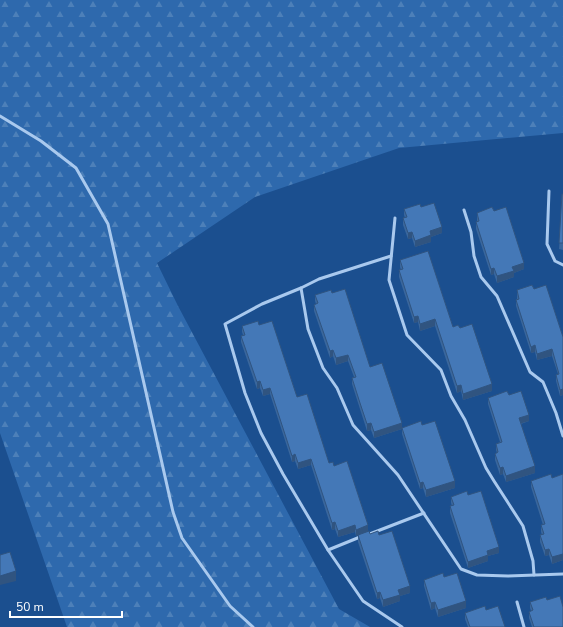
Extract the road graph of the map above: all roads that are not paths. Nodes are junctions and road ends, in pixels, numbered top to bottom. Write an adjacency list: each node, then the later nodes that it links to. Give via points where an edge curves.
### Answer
1 (0, 116): 14 (lane, via 41,141 76,168 108,224 173,512 182,538 230,606)
2 (549, 191): 6 (lane, via 547,244 555,261)
3 (464, 210): 8 (lane, via 481,277 497,296 530,372 543,382)
4 (395, 218): 5 (lane)
5 (391, 256): 7 (lane, via 320,279); 12 (lane, via 389,280 407,335 441,370 451,396 490,474 523,526 533,561)
6 (563, 265)
7 (301, 288): 9 (lane, via 308,329 323,368 337,388 353,425 398,475); 10 (lane, via 262,304 225,324 245,393 261,433)
8 (563, 436)
9 (424, 513): 10 (lane); 12 (lane, via 460,569 477,575)
10 (328, 550): 15 (lane, via 363,601)
11 (563, 574): 12 (lane)
12 (534, 575)
13 (517, 602): 16 (lane)
14 (252, 627)
15 (402, 627)
16 (524, 627)

